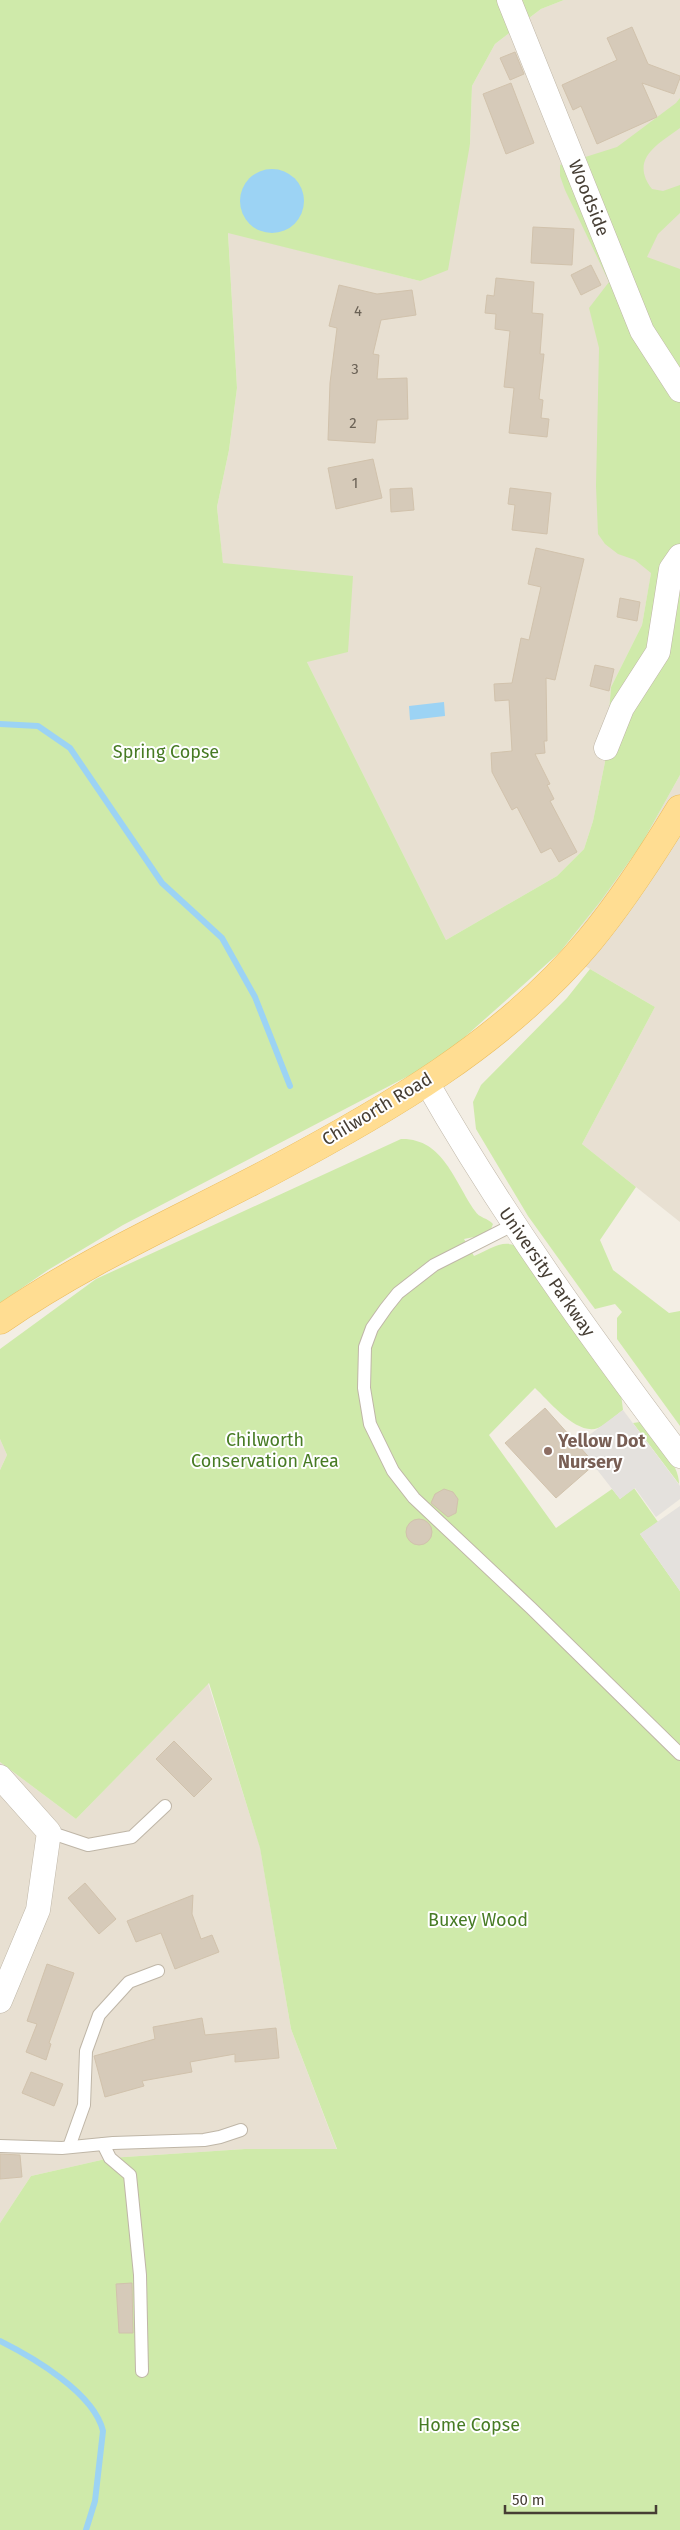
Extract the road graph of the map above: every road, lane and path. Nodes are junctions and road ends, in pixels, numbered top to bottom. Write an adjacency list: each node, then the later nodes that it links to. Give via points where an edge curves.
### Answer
1 (509, 0): 2 (street, Woodside, via 642,330)
2 (680, 390)
3 (680, 556): 4 (street, via 671,569 658,652 622,708)
4 (606, 748)
5 (680, 809): 6 (main road, Chilworth Road, via 636,880 556,976 491,1034)
6 (426, 1081): 7 (street, University Parkway); 8 (main road, Chilworth Road, via 270,1172 74,1273)
7 (513, 1225): 9 (street, University Parkway); 10 (lane, via 434,1265 398,1292 386,1308 372,1328 365,1347 364,1388 370,1424 392,1471 414,1498)
8 (0, 1320)
9 (680, 1456)
10 (680, 1754)
11 (0, 1777): 13 (street)
12 (165, 1806): 13 (lane, via 132,1837 88,1845)
13 (48, 1832): 15 (street, via 38,1910)
14 (158, 1971): 19 (lane, via 129,1982 98,2015 86,2051 84,2104)
15 (0, 2001)
16 (241, 2130): 17 (lane, via 204,2140)
17 (103, 2144): 19 (lane); 20 (lane, via 110,2158 130,2175 140,2275)
18 (0, 2146): 19 (lane)
19 (69, 2147)
20 (142, 2371)

